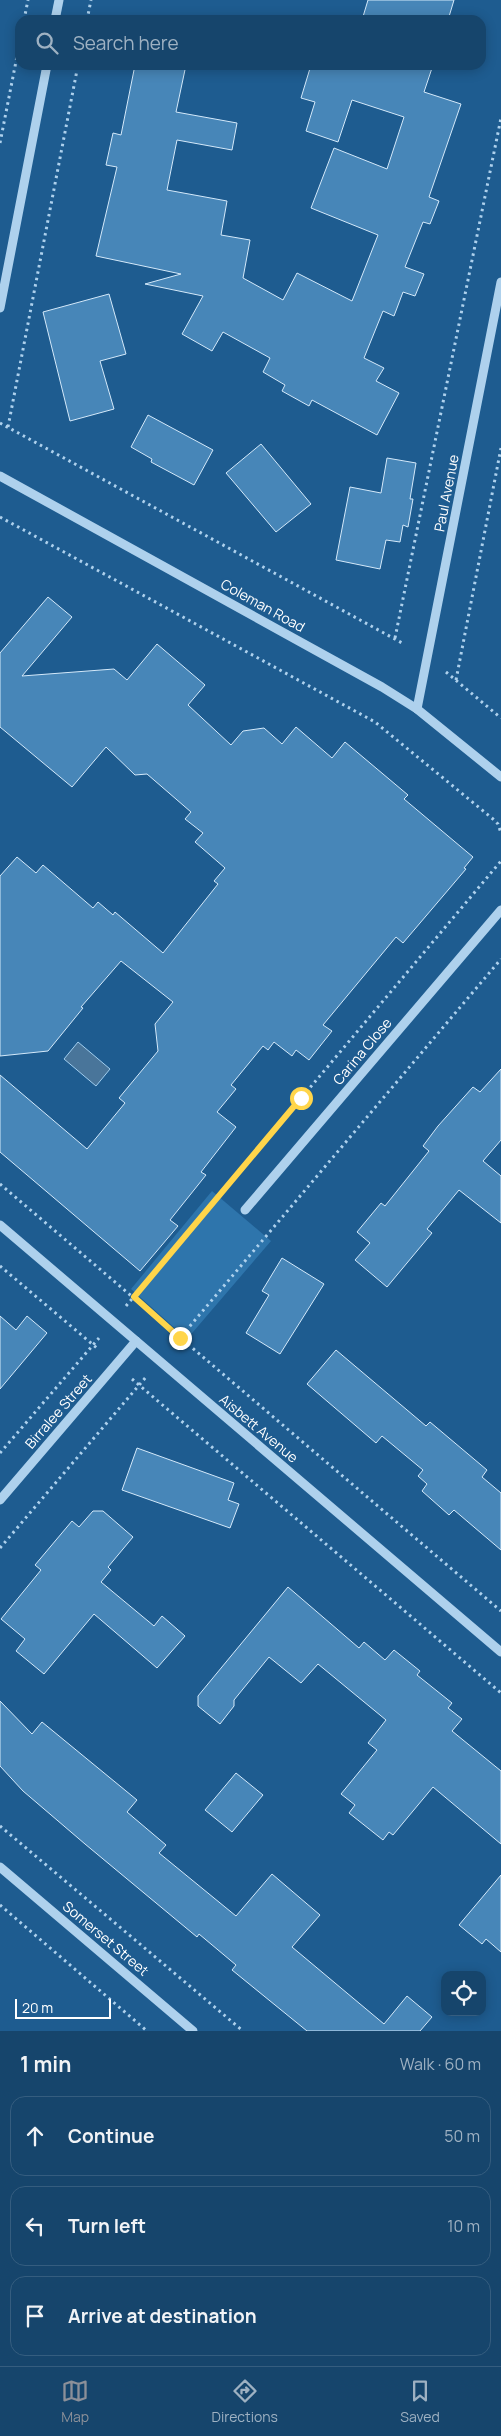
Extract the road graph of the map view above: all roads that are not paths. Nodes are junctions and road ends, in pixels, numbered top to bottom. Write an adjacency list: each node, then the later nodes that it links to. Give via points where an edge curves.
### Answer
1 (59, 0): 2 (street)
2 (56, 15)
3 (46, 70): 5 (street)
4 (501, 282): 7 (street, Paul Avenue)
5 (0, 308)
6 (0, 476): 7 (street, Coleman Road, via 356,671)
7 (417, 710): 8 (street, Coleman Road)
8 (501, 777)
9 (501, 910): 10 (street, Carina Close)
10 (245, 1210)
11 (0, 1225): 12 (street, Aisbett Avenue)
12 (136, 1341): 13 (street, Birralee Street); 14 (street, Aisbett Avenue)
13 (0, 1500)
14 (501, 1652)
15 (0, 1867): 16 (street, Somerset Street)
16 (193, 2031)

